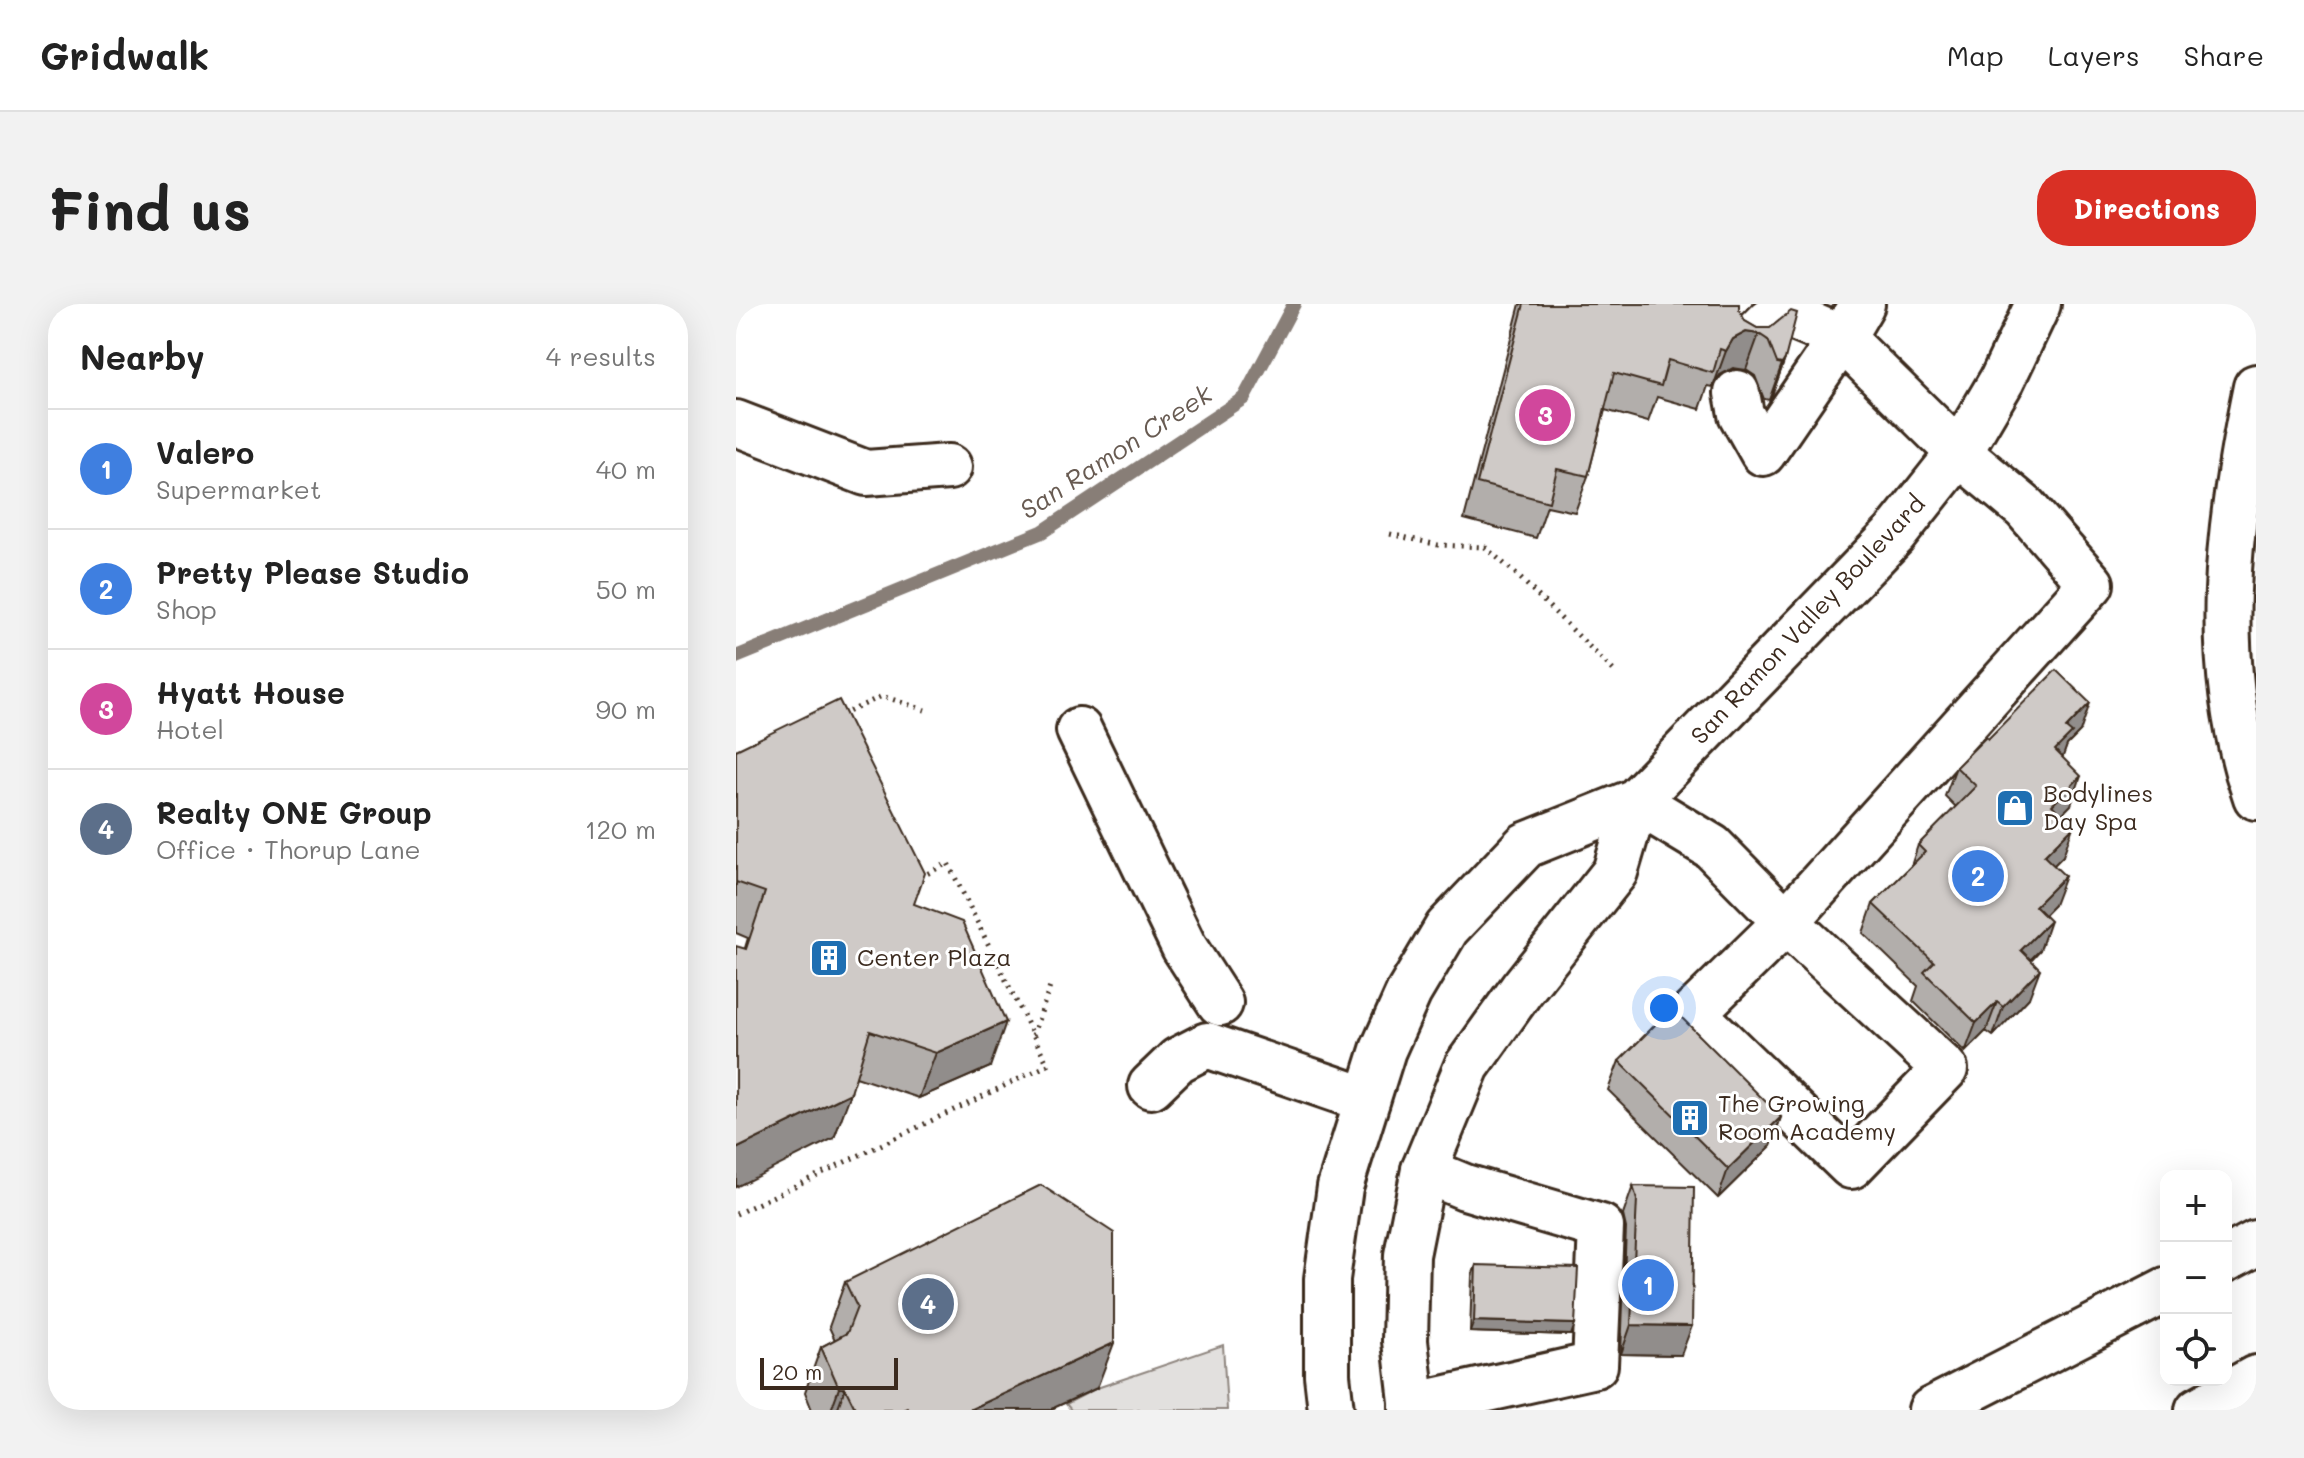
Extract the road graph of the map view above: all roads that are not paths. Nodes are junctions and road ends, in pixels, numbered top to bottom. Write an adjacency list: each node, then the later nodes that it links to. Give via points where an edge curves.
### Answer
1 (2038, 304): 7 (main road, San Ramon Valley Boulevard)
2 (1852, 321): 3 (main road, via 1787,315 1770,320); 5 (main road, via 1763,453 1741,414); 7 (main road)
3 (1750, 340)
4 (2256, 387): 10 (main road, via 2229,557 2228,663 2245,764)
5 (1737, 393)
6 (736, 423): 8 (main road, via 866,473)
7 (1959, 453): 11 (main road, San Ramon Valley Boulevard, via 1894,535); 12 (main road, via 2025,508 2091,584)
8 (949, 467)
9 (1079, 730): 13 (main road, via 1184,947)
10 (2256, 797)
11 (1636, 801): 12 (main road, via 1712,847); 15 (main road, San Ramon Valley Boulevard, via 1526,845 1447,928 1409,992); 16 (main road, San Ramon Valley Boulevard, via 1615,872 1467,1066)
12 (1786, 922): 12 (main road, via 1693,1013 1851,1166 1945,1069)
13 (1220, 1003)
14 (1151, 1086): 15 (main road, via 1178,1060 1207,1045)
15 (1367, 1100): 22 (main road, San Ramon Valley Boulevard, via 1340,1187 1327,1279)
16 (1424, 1170): 21 (main road, San Ramon Valley Boulevard, via 1407,1255 1405,1341); 21 (main road, via 1601,1227 1595,1365)
17 (2256, 1243): 18 (main road)
18 (2232, 1256)
19 (2160, 1293): 23 (main road)
20 (2256, 1378): 24 (main road)
21 (1413, 1408)
22 (1331, 1410)
23 (1931, 1410)
24 (2198, 1410)

